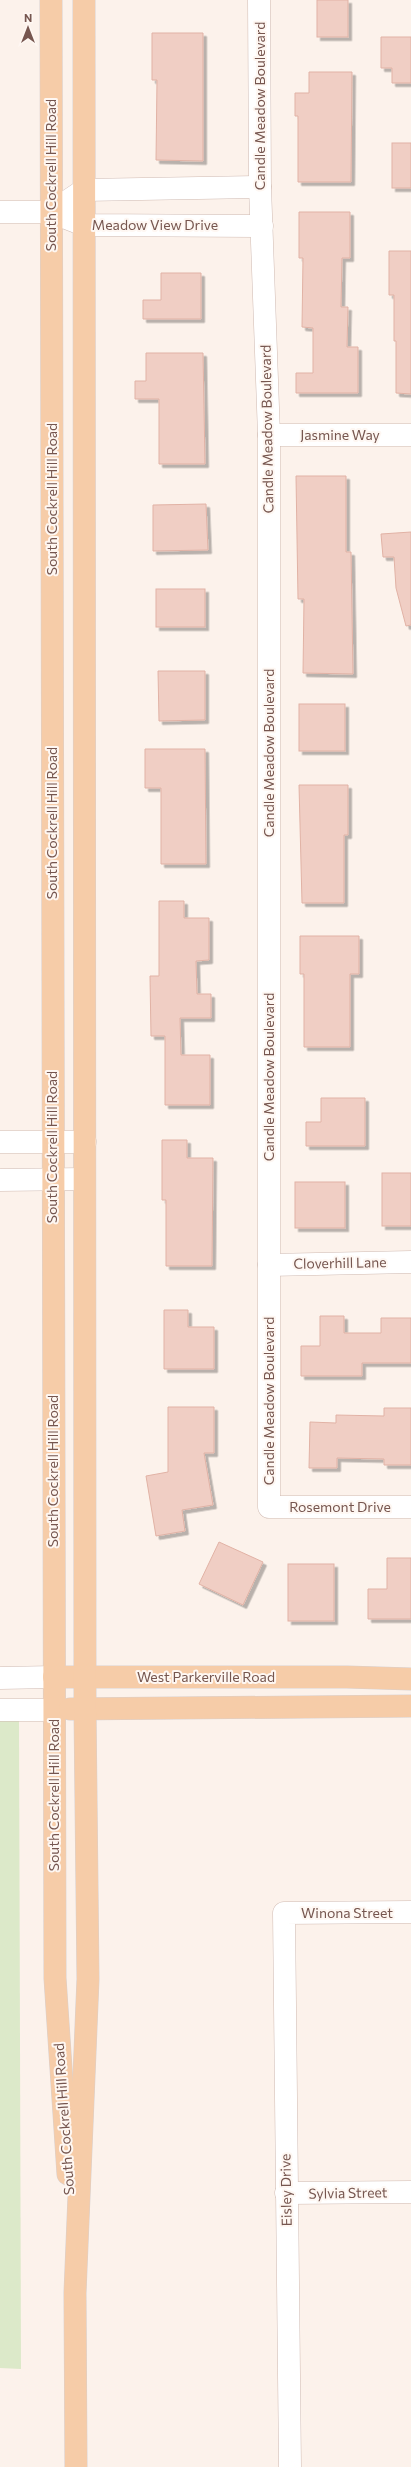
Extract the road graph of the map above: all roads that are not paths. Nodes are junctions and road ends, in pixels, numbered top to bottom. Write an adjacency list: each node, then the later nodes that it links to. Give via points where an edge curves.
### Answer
1 (51, 0): 7 (main road, South Cockrell Hill Road)
2 (84, 0): 5 (main road, South Cockrell Hill Road)
3 (259, 0): 4 (street, Candle Meadow Boulevard)
4 (260, 187): 5 (street); 9 (street, Candle Meadow Boulevard)
5 (84, 190): 7 (street); 8 (main road, South Cockrell Hill Road)
6 (0, 212): 7 (street)
7 (51, 212): 8 (street, Meadow View Drive); 12 (main road, South Cockrell Hill Road)
8 (84, 225): 9 (street, Meadow View Drive); 13 (main road, South Cockrell Hill Road)
9 (262, 226): 10 (street, Candle Meadow Boulevard)
10 (269, 435): 11 (street, Jasmine Way); 21 (street, Candle Meadow Boulevard)
11 (411, 435)
12 (52, 716): 13 (main road); 15 (main road, South Cockrell Hill Road)
13 (85, 717): 16 (main road, South Cockrell Hill Road)
14 (0, 1142): 15 (street)
15 (52, 1142): 16 (street); 17 (main road, South Cockrell Hill Road)
16 (85, 1142): 18 (main road, South Cockrell Hill Road)
17 (52, 1179): 18 (street); 19 (street); 24 (main road, South Cockrell Hill Road)
18 (84, 1179): 25 (main road, South Cockrell Hill Road)
19 (0, 1180)
20 (411, 1262): 21 (street, Cloverhill Lane)
21 (269, 1265): 22 (street, Candle Meadow Boulevard)
22 (269, 1507): 23 (street, Rosemont Drive)
23 (411, 1507)
24 (54, 1677): 25 (main road, West Parkerville Road); 26 (street, West Parkerville Road); 31 (main road, South Cockrell Hill Road)
25 (85, 1677): 27 (main road, West Parkerville Road); 29 (main road, South Cockrell Hill Road)
26 (0, 1678)
27 (411, 1679)
28 (411, 1706): 29 (main road)
29 (85, 1709): 31 (main road); 36 (main road, South Cockrell Hill Road, via 88,1979)
30 (0, 1710): 31 (street)
31 (54, 1710): 36 (main road, South Cockrell Hill Road, via 55,1978)
32 (411, 1912): 33 (street, Winona Street)
33 (284, 1913): 35 (street, Eisley Drive)
34 (411, 2192): 35 (street, Sylvia Street)
35 (286, 2194): 38 (street, Eisley Drive)
36 (75, 2293): 37 (main road, South Cockrell Hill Road)
37 (76, 2467)
38 (290, 2467)

